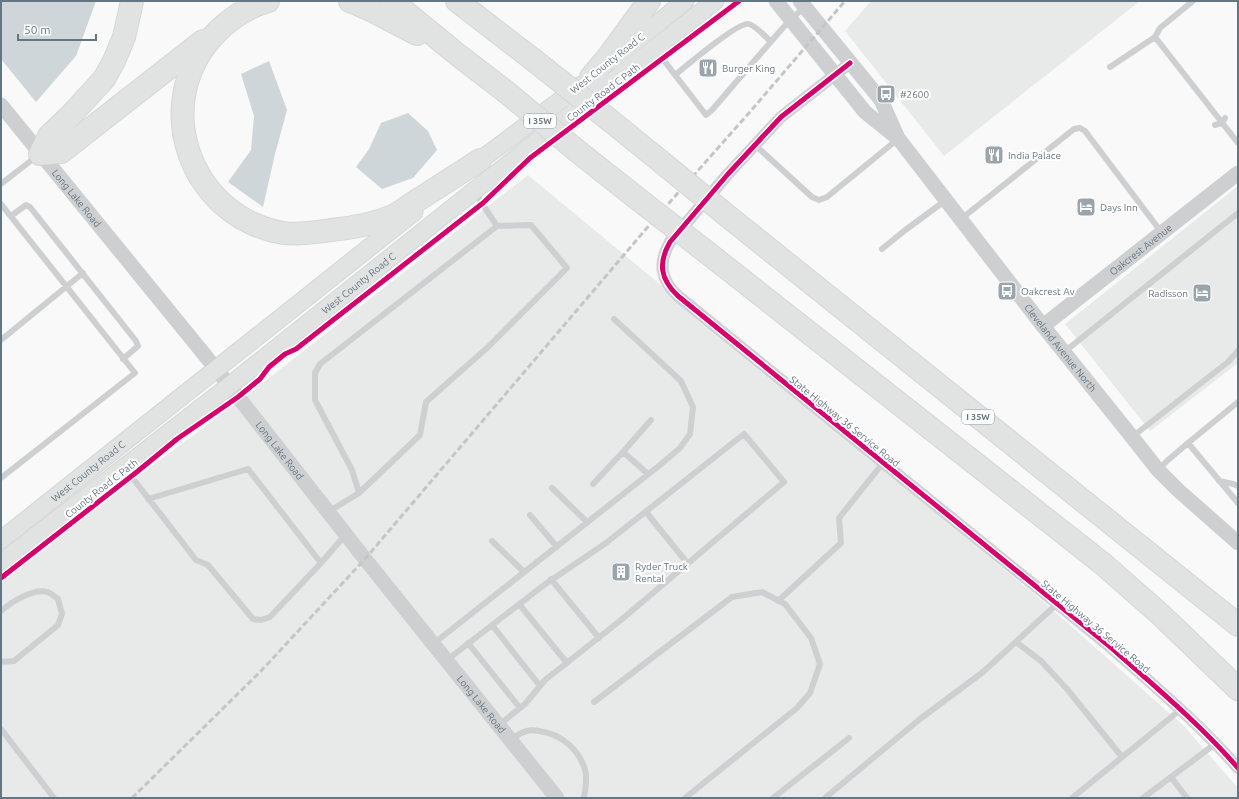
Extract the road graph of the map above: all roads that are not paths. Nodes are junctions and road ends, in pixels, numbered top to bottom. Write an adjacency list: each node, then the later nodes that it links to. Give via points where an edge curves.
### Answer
1 (132, 1): 29 (highway, via 124,37 104,79 49,136)
2 (268, 1): 14 (highway, via 243,11)
3 (350, 1): 19 (highway)
4 (392, 1): 19 (highway, I 35W)
5 (457, 1): 18 (highway, I 35W)
6 (480, 1): 18 (highway)
7 (649, 1): 24 (highway)
8 (684, 1): 24 (main road, West County Road C)
9 (715, 1): 17 (main road, West County Road C)
10 (776, 1): 13 (street, Cleveland Avenue North)
11 (1193, 1): 15 (lane, via 1160,28)
12 (802, 4): 13 (lane); 20 (street, Cleveland Avenue North)
13 (791, 19): 16 (lane); 23 (street, Cleveland Avenue North)
14 (225, 24): 29 (highway, via 61,152); 30 (highway, via 210,39 190,72 185,88 182,121 185,139 198,174 222,204 252,223 285,233 318,232 370,223 394,215)
15 (1155, 37): 21 (lane); 27 (lane)
16 (771, 42): 22 (lane, via 759,30 750,24 744,24 717,41); 22 (lane, via 706,115)
17 (654, 48): 22 (lane); 33 (main road, West County Road C)
18 (525, 53): 87 (highway, I 35W, bridge)
19 (458, 55): 97 (highway, I 35W, bridge, via 1103,564)
20 (850, 63): 23 (street, State Highway 36 Service Road); 26 (street, Cleveland Avenue North, via 881,100)
21 (1110, 67)
22 (675, 74)
23 (835, 74): 26 (street, Cleveland Avenue North, via 865,112); 28 (street, State Highway 36 Service Road, via 781,117)
24 (591, 77): 30 (main road, West County Road C)
25 (1, 105): 29 (street, Long Lake Road)
26 (898, 138): 28 (lane, via 827,197 819,200 812,197); 34 (street, Cleveland Avenue North)
27 (1238, 143)
28 (755, 145): 57 (street, State Highway 36 Service Road, via 670,242 662,261 665,280 678,296)
29 (40, 154): 32 (lane); 50 (street, Long Lake Road)
30 (480, 160): 50 (main road, West County Road C)
31 (1238, 173): 40 (street, Oakcrest Avenue)
32 (1, 184)
33 (474, 191): 39 (lane); 51 (main road, West County Road C)
34 (946, 200): 38 (street, Cleveland Avenue North); 41 (lane)
35 (1, 204): 37 (lane)
36 (1238, 213): 48 (lane)
37 (11, 216): 42 (lane, via 26,205 30,207); 43 (lane)
38 (961, 219): 40 (lane, via 1074,129 1080,128 1085,131); 45 (street, Cleveland Avenue North)
39 (497, 226): 66 (lane, via 320,364 314,373 315,400 352,470); 66 (lane, via 530,225 567,268 488,347 426,402 420,435)
40 (1162, 233): 45 (street, Oakcrest Avenue)
41 (882, 249)
42 (83, 273): 43 (lane); 49 (lane, via 136,341 138,346)
43 (67, 287): 46 (lane); 49 (lane)
44 (614, 319): 60 (lane, via 681,381 693,407 690,434 680,448)
45 (1043, 326): 48 (street, Cleveland Avenue North)
46 (1, 340)
47 (1238, 351): 54 (lane, via 1228,362)
48 (1064, 352): 54 (street, Cleveland Avenue North)
49 (123, 358): 61 (lane, via 135,373)
50 (216, 370): 51 (street, Long Lake Road); 74 (main road, West County Road C)
51 (229, 386): 58 (main road, West County Road C); 69 (street, Long Lake Road)
52 (1238, 402): 55 (lane)
53 (651, 420): 56 (lane)
54 (1132, 437): 59 (street, Cleveland Avenue North)
55 (1188, 443): 59 (lane); 62 (lane)
56 (623, 452): 60 (lane); 63 (lane)
57 (883, 463): 83 (lane, via 839,518 841,543); 85 (street, State Highway 36 Service Road)
58 (123, 468): 67 (lane); 78 (main road, West County Road C)
59 (1158, 470): 76 (street, Cleveland Avenue North)
60 (648, 474): 72 (lane)
61 (1, 478)
62 (1219, 481): 64 (lane); 68 (lane)
63 (593, 484)
64 (1238, 486)
65 (552, 488): 72 (lane)
66 (359, 493): 69 (lane)
67 (148, 499): 79 (lane, via 248,469); 79 (lane, via 196,560 208,565 253,619 270,617)
68 (1238, 503)
69 (328, 512): 73 (street, Long Lake Road)
70 (646, 512): 80 (lane); 80 (lane, via 744,434 784,482); 82 (lane, via 606,543)
71 (530, 514): 77 (lane)
72 (587, 522): 77 (lane)
73 (346, 534): 79 (lane); 92 (street, Long Lake Road)
74 (1, 540)
75 (492, 540): 81 (lane)
76 (1238, 543)
77 (557, 547): 81 (lane)
78 (1, 563)
79 (321, 563)
80 (688, 564): 89 (lane)
81 (524, 572): 92 (lane)
82 (551, 579): 84 (lane); 89 (lane)
83 (778, 601): 98 (lane, via 762,592 732,597); 112 (lane, via 785,604 814,644 820,664 810,693 797,708)
84 (519, 604): 88 (lane); 95 (lane)
85 (1057, 604): 90 (lane); 100 (street, State Highway 36 Service Road)
86 (1, 611): 94 (lane, via 23,596 47,592 58,599 62,614 58,626 14,661)
87 (1234, 622)
88 (492, 625): 91 (lane); 96 (lane)
89 (599, 638): 95 (lane)
90 (1016, 642): 106 (lane, via 1041,661 1067,689); 114 (lane, via 983,672 920,719)
91 (468, 643): 93 (lane); 99 (lane)
92 (433, 644): 93 (street, Long Lake Road)
93 (446, 660): 101 (street, Long Lake Road)
94 (1, 662)
95 (567, 663): 96 (lane)
96 (540, 686): 99 (lane)
97 (1238, 689)
98 (594, 702)
99 (520, 708): 101 (lane)
100 (1180, 710): 105 (street, State Highway 36 Service Road); 106 (lane)
101 (498, 725): 104 (street, Long Lake Road)
102 (1, 730): 109 (lane)
103 (849, 738): 113 (lane)
104 (511, 741): 110 (street, Long Lake Road); 111 (lane, via 524,732 534,730 548,732 570,745 580,757 586,771)
105 (1215, 744): 107 (street, State Highway 36 Service Road); 108 (lane)
106 (1122, 757): 115 (lane)
107 (1238, 768)
108 (1170, 777): 116 (lane); 117 (lane)
109 (54, 798)
110 (557, 798)
111 (584, 798)
112 (684, 798)
113 (773, 798)
114 (825, 798)
115 (1072, 798)
116 (1142, 798)
117 (1187, 798)

